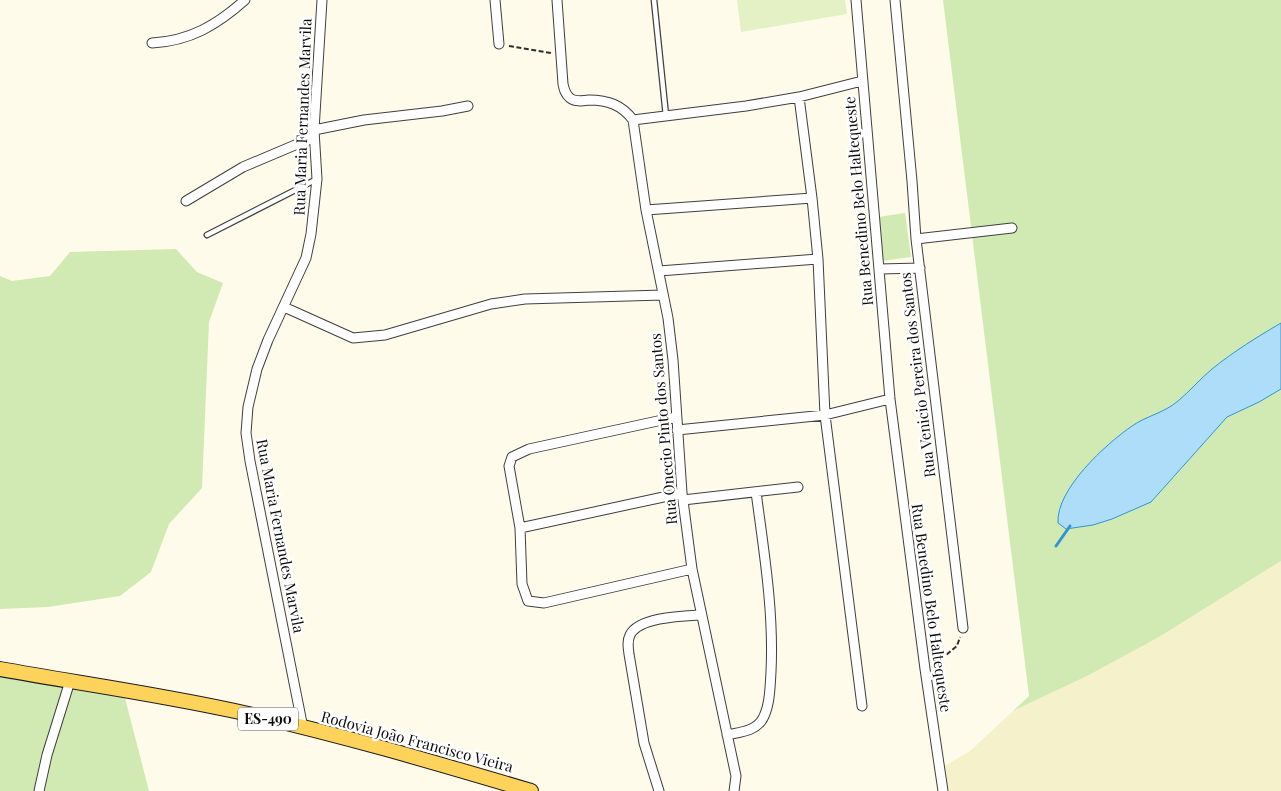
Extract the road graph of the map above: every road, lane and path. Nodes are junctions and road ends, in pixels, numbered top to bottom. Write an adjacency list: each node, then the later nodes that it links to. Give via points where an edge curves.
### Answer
1 (245, 0): 8 (street, via 204,30 179,40)
2 (322, 0): 16 (street, Rua Maria Fernandes Marvila)
3 (495, 0): 9 (street)
4 (557, 0): 10 (street)
5 (654, 0): 14 (lane)
6 (856, 0): 11 (street, Rua Benedino Belo Haltequeste)
7 (895, 0): 23 (street, Rua Venicio Pereira dos Santos)
8 (152, 43)
9 (499, 44): 10 (path)
10 (561, 54): 15 (street, via 563,84 570,98 618,105)
11 (862, 81): 12 (street); 26 (street, Rua Benedino Belo Haltequeste)
12 (799, 97): 14 (street); 18 (street)
13 (468, 106): 16 (street, via 364,120)
14 (666, 116): 15 (street)
15 (633, 120): 20 (street, Rua Onecio Pinto dos Santos)
16 (314, 134): 17 (street, Rua Maria Fernandes Marvila); 19 (street, via 243,167)
17 (317, 179): 22 (lane); 29 (street, Rua Maria Fernandes Marvila, via 306,258)
18 (812, 198): 20 (street); 24 (street)
19 (186, 201)
20 (646, 210): 27 (street, Rua Onecio Pinto dos Santos)
21 (1012, 228): 23 (street)
22 (207, 235)
23 (916, 239): 25 (street, Rua Venicio Pereira dos Santos)
24 (818, 259): 27 (street); 31 (street)
25 (920, 268): 26 (street); 40 (street, Rua Venicio Pereira dos Santos)
26 (880, 269): 30 (street, Rua Benedino Belo Haltequeste)
27 (659, 271): 28 (street, Rua Onecio Pinto dos Santos)
28 (663, 295): 29 (street, via 525,299 472,309 385,335 353,338); 32 (street, Rua Onecio Pinto dos Santos, via 674,360)
29 (284, 307): 45 (street, Rua Maria Fernandes Marvila, via 257,369 246,433)
30 (890, 399): 31 (street); 41 (street, Rua Benedino Belo Haltequeste)
31 (825, 415): 33 (street); 44 (street)
32 (676, 417): 33 (street, Rua Onecio Pinto dos Santos); 37 (street, via 529,449 512,457 509,466)
33 (677, 430): 36 (street, Rua Onecio Pinto dos Santos)
34 (798, 486): 35 (street)
35 (756, 492): 36 (street); 46 (street, via 770,602 770,689 761,721 749,730)
36 (682, 496): 37 (street); 38 (street, Rua Onecio Pinto dos Santos)
37 (520, 528): 38 (street, via 522,584 528,601 535,603)
38 (692, 569): 39 (street, Rua Onecio Pinto dos Santos)
39 (700, 615): 46 (street, Rua Onecio Pinto dos Santos); 49 (street, via 643,624 634,629 628,644 644,743)
40 (963, 628): 41 (path, via 957,646)
41 (925, 669): 51 (street, Rua Benedino Belo Haltequeste)
42 (0, 670): 43 (main road, Rodovia João Francisco Vieira / ES-490)
43 (70, 681): 45 (main road, Rodovia João Francisco Vieira / ES-490, via 174,699); 47 (street)
44 (862, 706)
45 (303, 728): 48 (main road, Rodovia João Francisco Vieira / ES-490)
46 (727, 735): 50 (street, Rua Onecio Pinto dos Santos, via 736,776)
47 (39, 791)
48 (531, 791)
49 (659, 791)
50 (734, 791)
51 (943, 791)

